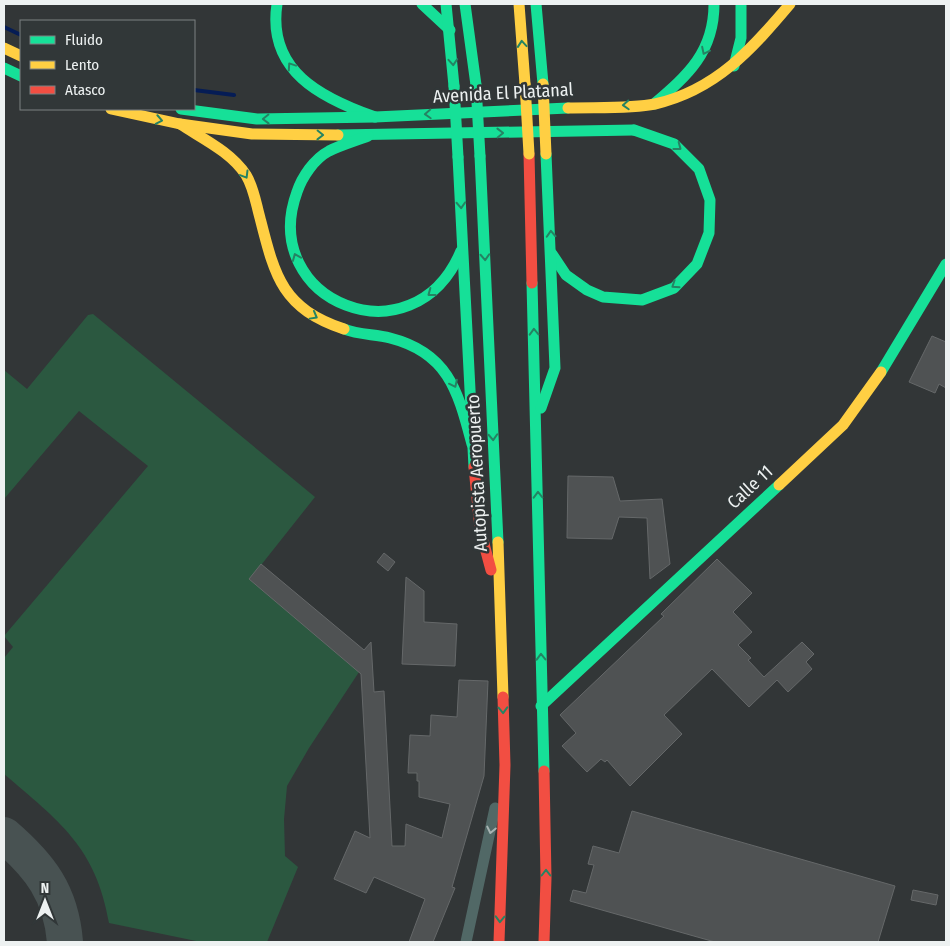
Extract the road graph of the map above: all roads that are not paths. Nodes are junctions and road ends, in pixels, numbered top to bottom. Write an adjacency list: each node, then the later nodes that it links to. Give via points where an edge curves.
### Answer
1 (277, 4): 19 (main road, one-way to 1, via 332,101 301,79 277,40)
2 (422, 4): 10 (main road)
3 (446, 4): 10 (main road)
4 (465, 4): 27 (main road, Autopista Aeropuerto, one-way to 27, bridge, via 476,85)
5 (519, 4): 25 (main road, one-way to 5, bridge, via 529,154)
6 (536, 4): 23 (main road, one-way to 6, bridge)
7 (714, 4): 16 (main road, one-way to 16, via 711,35 700,60)
8 (741, 4): 14 (main road, via 741,38)
9 (790, 4): 14 (main road, Avenida El Platanal)
10 (450, 30): 22 (main road, one-way to 22, bridge)
11 (4, 48): 12 (main road)
12 (20, 56)
13 (4, 68): 15 (main road)
14 (734, 68): 16 (main road, Avenida El Platanal, via 688,94)
15 (20, 76)
16 (654, 104): 19 (main road, Avenida El Platanal, one-way to 19)
17 (117, 110): 20 (main road, one-way to 20)
18 (189, 110): 19 (main road, Avenida El Platanal, one-way to 18, via 257,119)
19 (376, 117)
20 (180, 124): 21 (main road, one-way to 21, via 252,134); 26 (main road, one-way to 26, via 221,150 245,173 253,191 273,269 286,293 304,311 326,323 353,333 392,338 437,359 454,382)
21 (368, 136): 22 (main road, one-way to 21, via 462,251 449,275 430,294 406,307 380,312 353,309 328,298 308,279 294,256 290,236 289,216 295,190 319,157 342,143); 23 (main road, one-way to 23, via 634,130 658,135 674,144 703,175 711,198 711,235 702,257 687,277 667,291 644,299 619,300 595,295 574,282 557,265)
22 (462, 238): 26 (main road)
23 (552, 254): 25 (main road, via 554,368)
24 (946, 264): 28 (main road, Calle 11, via 871,388 843,425)
25 (536, 420): 28 (main road, one-way to 25)
26 (472, 444): 27 (main road, via 480,529)
27 (501, 609): 29 (main road, Autopista Aeropuerto, one-way to 29)
28 (541, 706): 32 (main road, one-way to 28, via 547,909 546,809)
29 (505, 765): 30 (street, one-way to 30); 31 (main road, Autopista Aeropuerto, one-way to 31)
30 (466, 942)
31 (499, 942)
32 (544, 942)

